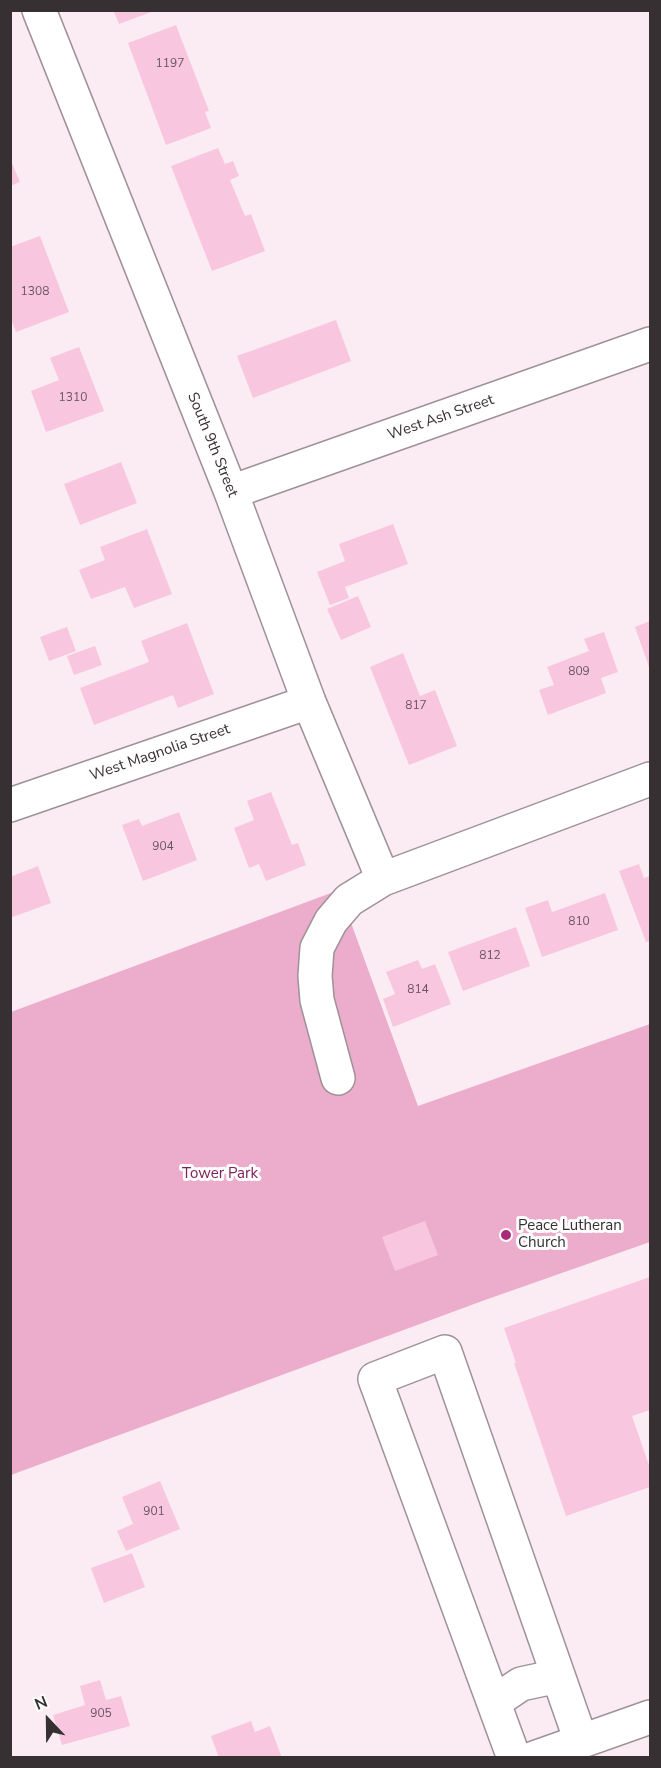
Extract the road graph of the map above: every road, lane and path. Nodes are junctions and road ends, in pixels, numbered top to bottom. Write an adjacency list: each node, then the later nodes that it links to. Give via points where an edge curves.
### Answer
1 (39, 10): 3 (street, South 9th Street)
2 (651, 344): 3 (street, West Ash Street)
3 (231, 492): 4 (street, South 9th Street)
4 (309, 702): 6 (street, West Magnolia Street); 7 (street, South 9th Street)
5 (651, 779): 7 (street)
6 (10, 805)
7 (383, 879): 8 (street, via 350,900 331,921 317,948 317,1000)
8 (338, 1078)
9 (558, 1676): 10 (street, via 520,1684); 10 (street, via 445,1352 375,1379); 12 (street)
10 (494, 1702): 13 (street)
11 (651, 1717): 12 (street)
12 (581, 1741): 14 (street)
13 (514, 1758)
14 (534, 1758)

